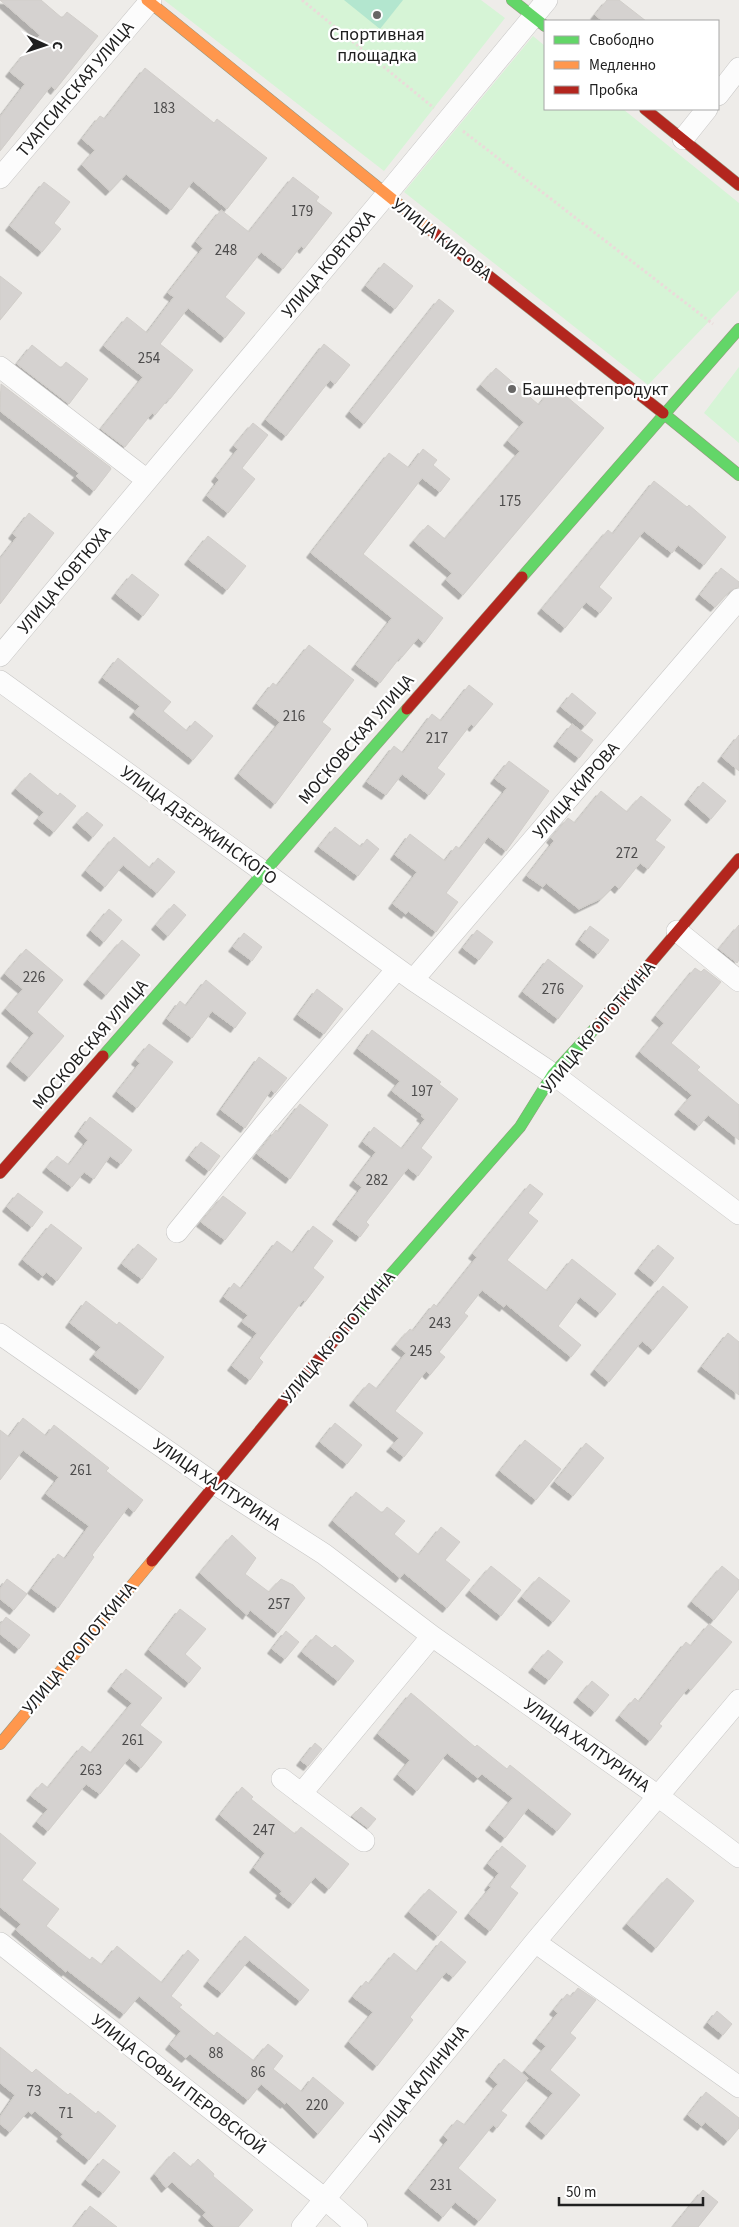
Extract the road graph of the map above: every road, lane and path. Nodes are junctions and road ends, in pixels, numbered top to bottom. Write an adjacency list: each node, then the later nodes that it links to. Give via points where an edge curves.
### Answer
1 (302, 0): 9 (path)
2 (512, 0): 4 (main road)
3 (149, 1): 11 (street, ТУАПСИНСКАЯ УЛИЦА); 13 (main road, УЛИЦА КИРОВА)
4 (542, 14): 9 (street, УЛИЦА КОВТЮХА)
5 (739, 68): 6 (street)
6 (719, 94)
7 (647, 110): 10 (main road)
8 (706, 110): 10 (street)
9 (448, 120): 13 (street, УЛИЦА КОВТЮХА); 15 (path)
10 (683, 140): 12 (main road)
11 (0, 178)
12 (739, 184)
13 (386, 195): 17 (main road, УЛИЦА КИРОВА); 19 (street, УЛИЦА КОВТЮХА)
14 (739, 329): 15 (main road, МОСКОВСКАЯ УЛИЦА)
15 (731, 338): 17 (main road, МОСКОВСКАЯ УЛИЦА)
16 (0, 367): 19 (street)
17 (663, 413): 18 (main road, УЛИЦА КИРОВА); 24 (main road, МОСКОВСКАЯ УЛИЦА)
18 (739, 475)
19 (147, 480): 21 (street, УЛИЦА КОВТЮХА)
20 (739, 599): 26 (street, УЛИЦА КИРОВА)
21 (0, 656)
22 (0, 681): 24 (street, УЛИЦА ДЗЕРЖИНСКОГО)
23 (739, 859): 25 (main road, УЛИЦА КРОПОТКИНА)
24 (264, 872): 26 (street, УЛИЦА ДЗЕРЖИНСКОГО); 29 (main road, МОСКОВСКАЯ УЛИЦА)
25 (677, 932): 27 (street); 28 (main road, УЛИЦА КРОПОТКИНА)
26 (405, 974): 28 (street, УЛИЦА ДЗЕРЖИНСКОГО); 31 (street, via 264,1125)
27 (739, 981)
28 (553, 1074): 30 (street, УЛИЦА ДЗЕРЖИНСКОГО); 33 (main road, УЛИЦА КРОПОТКИНА, via 520,1126 369,1298)
29 (0, 1173)
30 (739, 1214)
31 (177, 1232)
32 (0, 1334): 33 (street, УЛИЦА ХАЛТУРИНА)
33 (215, 1484): 34 (street, УЛИЦА ХАЛТУРИНА, via 324,1554); 36 (main road, УЛИЦА КРОПОТКИНА)
34 (432, 1636): 38 (street); 39 (street, УЛИЦА ХАЛТУРИНА)
35 (739, 1700): 39 (street, УЛИЦА КАЛИНИНА)
36 (0, 1744)
37 (282, 1779): 38 (street)
38 (301, 1794): 40 (street)
39 (658, 1796): 41 (street, УЛИЦА ХАЛТУРИНА); 42 (street, УЛИЦА КАЛИНИНА)
40 (364, 1841)
41 (739, 1857)
42 (535, 1942): 44 (street); 45 (street, УЛИЦА КАЛИНИНА)
43 (0, 1943): 45 (street, УЛИЦА СОФЬИ ПЕРОВСКОЙ)
44 (739, 2087)
45 (325, 2199): 46 (street, УЛИЦА КАЛИНИНА); 47 (street, УЛИЦА СОФЬИ ПЕРОВСКОЙ)
46 (302, 2227)
47 (357, 2227)

